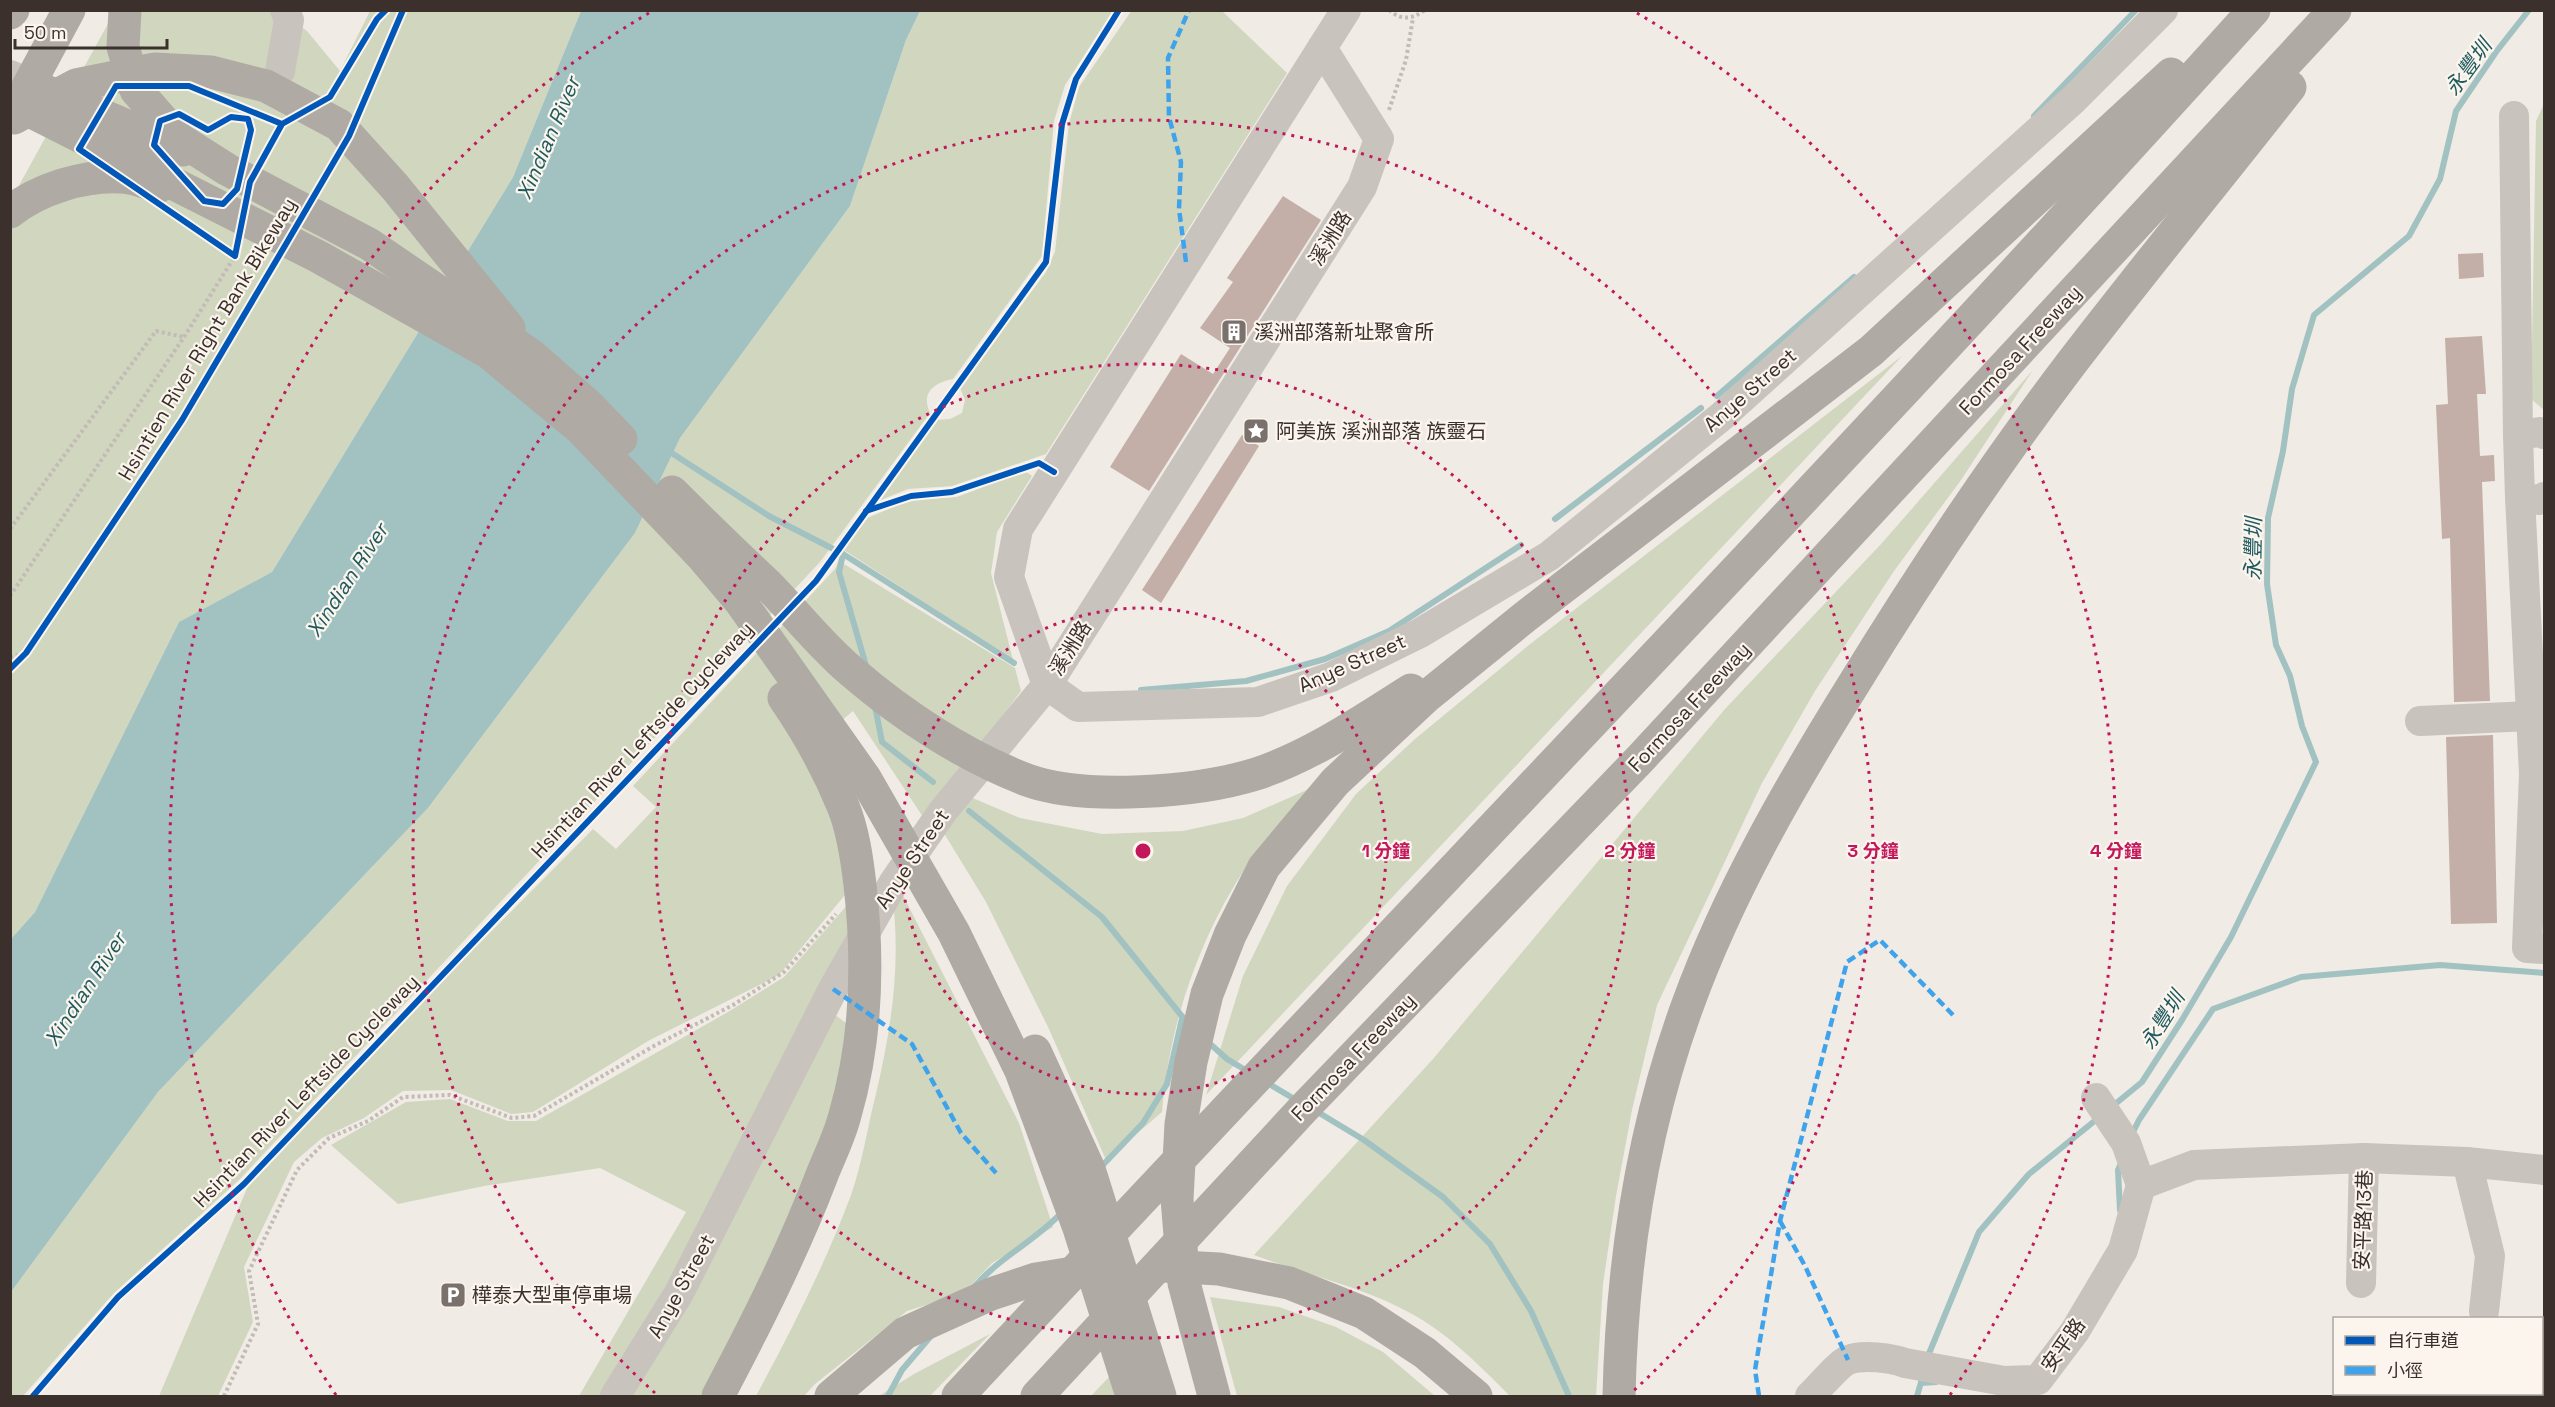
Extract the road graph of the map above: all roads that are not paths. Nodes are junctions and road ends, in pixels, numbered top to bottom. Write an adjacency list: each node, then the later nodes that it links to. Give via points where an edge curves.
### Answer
1 (69, 10): 12 (highway)
2 (126, 10): 15 (highway, via 123,47 136,90 179,139)
3 (285, 10): 11 (street, via 289,20)
4 (1346, 10): 10 (street, 溪洲路)
5 (2163, 10): 24 (street, Anye Street, via 2074,99 1722,416 1549,556 1410,638 1331,677 1258,702 1078,707)
6 (2240, 10): 23 (highway, via 1871,351)
7 (2254, 10): 41 (highway, via 2050,236)
8 (2335, 10): 42 (highway, Formosa Freeway, via 1640,759 1303,1108)
9 (2351, 10): 47 (highway, via 2069,367 1963,516 1902,604 1818,741 1744,876 1687,1006 1652,1125 1626,1285)
10 (1322, 48): 24 (street, 溪洲路, via 1018,530 1009,577); 24 (street, 溪洲路, via 1379,139 1362,187)
11 (280, 71)
12 (16, 97): 13 (highway); 18 (highway, via 155,69 211,72 266,86 339,125 395,187)
13 (56, 109): 15 (highway); 16 (highway)
14 (2514, 116): 19 (street)
15 (228, 170): 18 (highway, via 369,244)
16 (212, 201): 17 (highway, via 122,177 80,182 27,198); 22 (highway, via 488,352 580,429 702,556)
17 (10, 212)
18 (531, 355): 21 (highway, via 589,406)
19 (2531, 435): 20 (street)
20 (2532, 497): 25 (street)
21 (726, 547): 23 (highway, via 850,670 927,730 1028,780 1066,789 1155,790 1256,774 1365,720); 28 (highway, via 859,732)
22 (740, 602): 28 (highway, via 865,778); 40 (highway, via 765,670 797,717 843,806 853,840 864,919 865,999 856,1074 845,1117 809,1209)
23 (1526, 616): 45 (highway, via 1426,697 1335,782 1264,867 1230,935 1207,993 1191,1062 1181,1124 1177,1199 1184,1283)
24 (1047, 685): 39 (street, Anye Street, via 943,811 894,882 833,989 679,1293)
25 (2531, 716): 26 (street); 27 (street)
26 (2420, 721)
27 (2539, 774): 29 (street, via 2528,948)
28 (964, 928): 30 (highway)
29 (2544, 949)
30 (1032, 1068): 43 (highway); 44 (highway, via 1089,1169)
31 (2096, 1098): 35 (street, via 2126,1143)
32 (2364, 1158): 33 (street); 35 (street, via 2194,1165); 36 (street, 安平路13巷)
33 (2467, 1162): 34 (street); 37 (street, via 2490,1256)
34 (2544, 1170)
35 (2141, 1185): 48 (street, 安平路, via 2124,1250 2038,1380 2004,1381 1892,1358 1873,1358 1848,1360)
36 (2361, 1283)
37 (2484, 1311)
38 (837, 1390): 46 (highway, via 905,1333 991,1294 1036,1279 1127,1265 1219,1269 1289,1283 1364,1313 1425,1353)
39 (615, 1396)
40 (718, 1396)
41 (958, 1396)
42 (1037, 1396)
43 (1132, 1396)
44 (1160, 1396)
45 (1214, 1396)
46 (1476, 1396)
47 (1619, 1396)
48 (1810, 1396)

